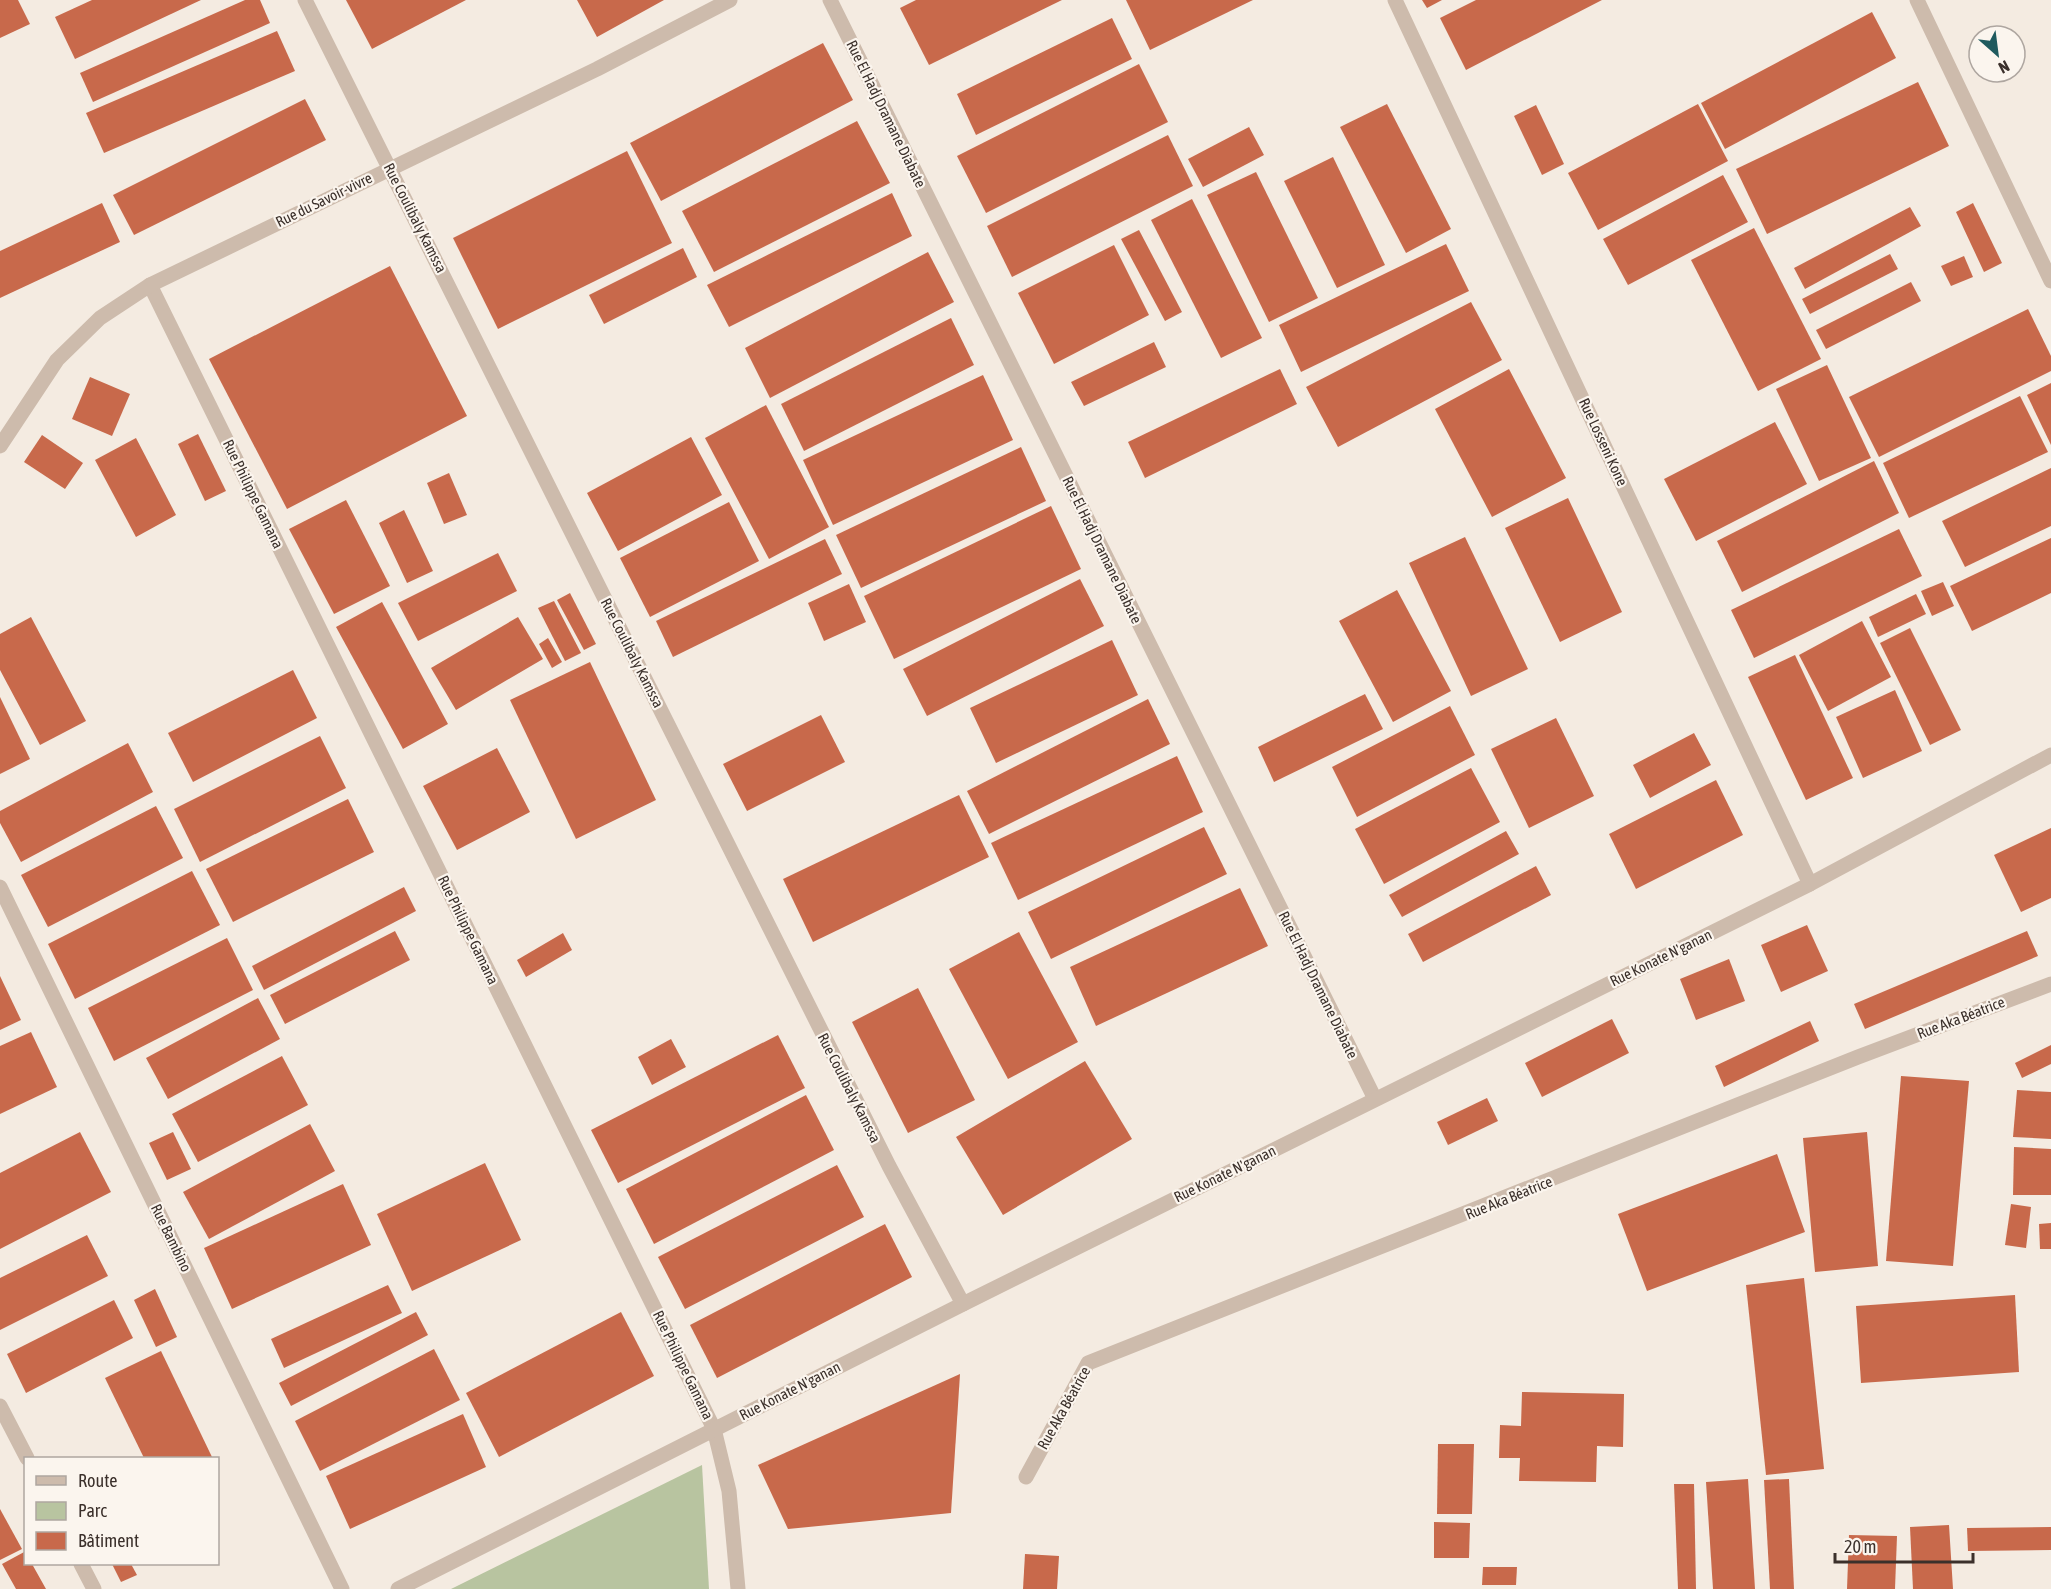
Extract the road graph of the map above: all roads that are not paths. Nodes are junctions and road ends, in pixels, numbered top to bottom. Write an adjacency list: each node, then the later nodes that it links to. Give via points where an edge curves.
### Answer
1 (305, 0): 6 (street, Rue Coulibaly Kamssa)
2 (730, 0): 6 (street, Rue du Savoir-vivre)
3 (830, 0): 14 (street, Rue El Hadj Dramane Diabate)
4 (1395, 0): 11 (street, Rue Losseni Kone)
5 (1917, 0): 7 (street)
6 (390, 168): 8 (street, Rue du Savoir-vivre); 15 (street, Rue Coulibaly Kamssa, via 889,1166)
7 (2051, 281)
8 (150, 285): 9 (street, Rue du Savoir-vivre, via 100,318 57,360); 17 (street, Rue Philippe Gamana)
9 (0, 446)
10 (2051, 755): 11 (street, Rue Konate N'ganan)
11 (1810, 884): 14 (street, Rue Konate N'ganan)
12 (0, 887): 22 (street, Rue Bambino)
13 (2051, 984): 19 (street, Rue Aka Béatrice, via 1088,1363)
14 (1375, 1099): 15 (street, Rue Konate N'ganan)
15 (963, 1304): 17 (street, Rue Konate N'ganan)
16 (0, 1406): 18 (street)
17 (714, 1429): 23 (street, Rue Konate N'ganan); 24 (street, Rue Philippe Gamana, via 729,1491)
18 (26, 1457)
19 (1026, 1477)
20 (82, 1565): 21 (street)
21 (94, 1589)
22 (342, 1589)
23 (398, 1589)
24 (738, 1589)

